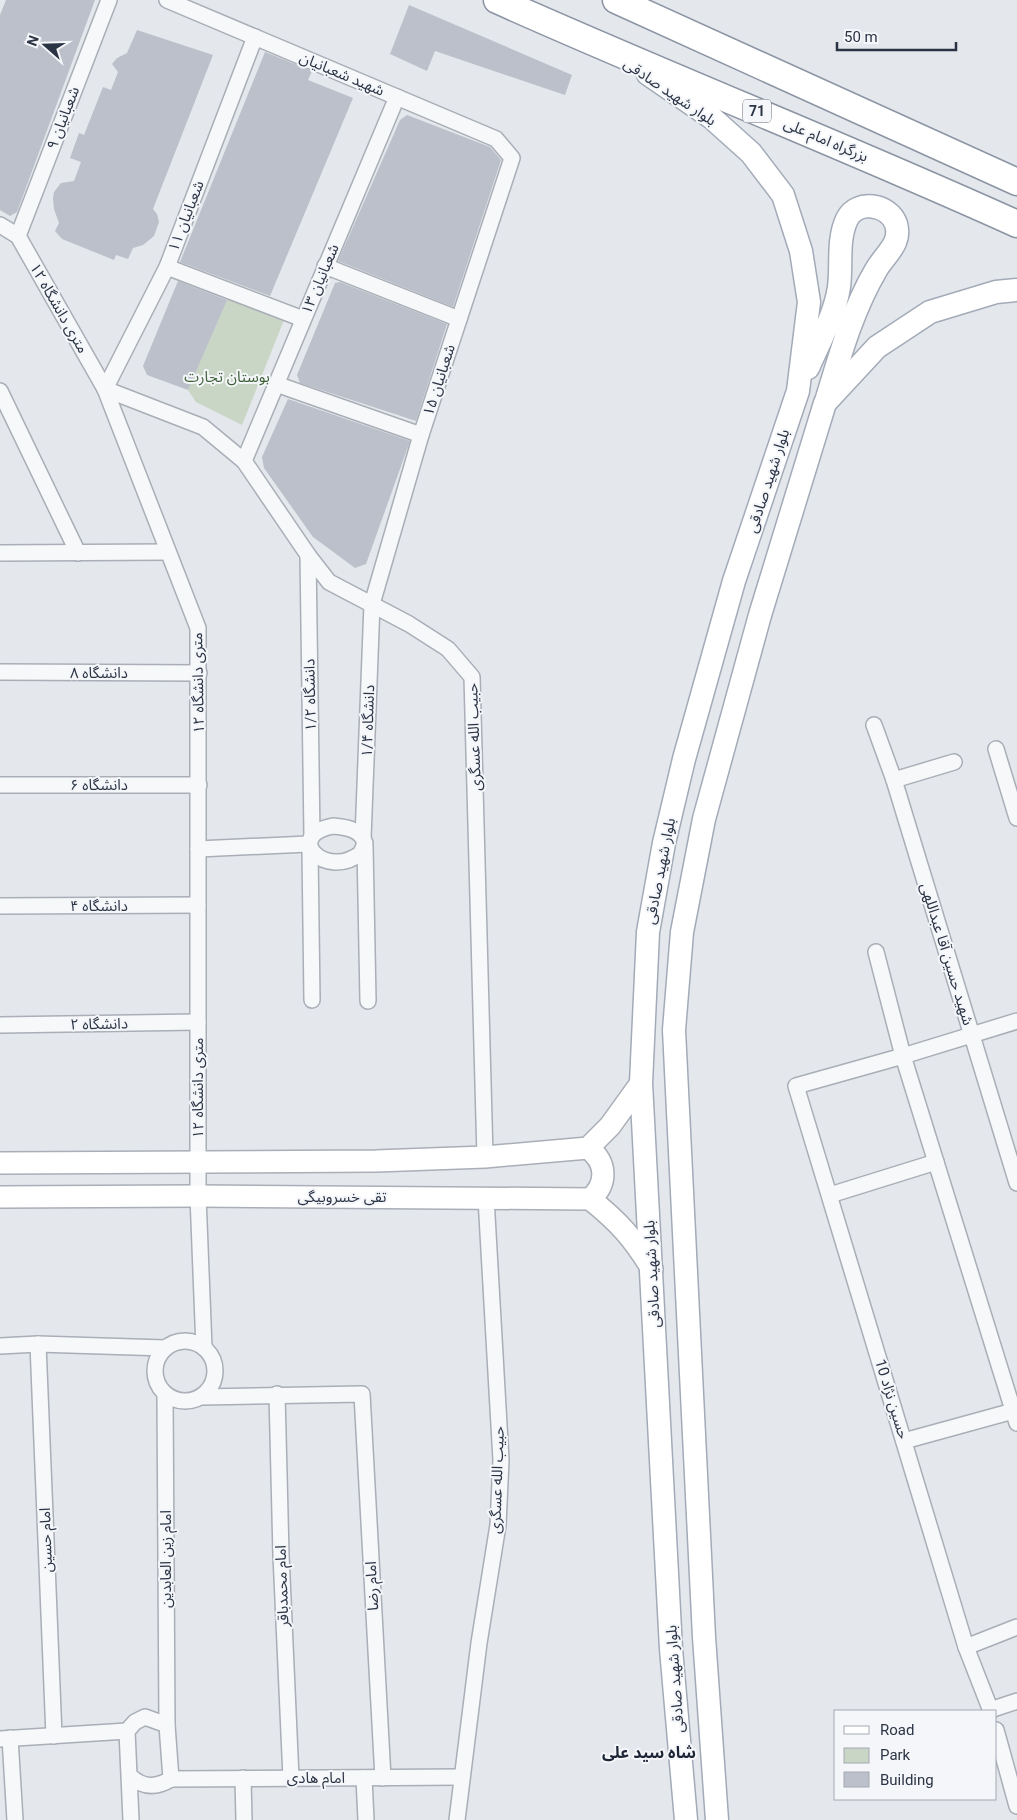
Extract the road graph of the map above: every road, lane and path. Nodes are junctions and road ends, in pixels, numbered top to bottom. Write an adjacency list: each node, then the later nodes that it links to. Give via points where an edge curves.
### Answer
1 (109, 0): 12 (street, شعبانیان ۹)
2 (167, 0): 5 (street, شهید شعبانیان)
3 (497, 0): 6 (highway, بزرگراه امام علی / 71)
4 (616, 0): 9 (highway)
5 (255, 37): 7 (street, شهید شعبانیان); 14 (street, شعبانیان ۱۱)
6 (588, 41): 10 (highway, بزرگراه امام علی / 71, via 915,177); 21 (main road, بلوار شهید صادقی, via 657,79 712,118 751,153 783,195 801,251 809,302)
7 (397, 97): 8 (street, شهید شعبانیان, via 496,139); 13 (street, شعبانیان ۱۳)
8 (512, 158): 17 (street, شعبانیان ۱۵)
9 (1017, 182)
10 (1017, 224)
11 (0, 225): 12 (street, ۱۲ متری دانشگاه)
12 (18, 236): 19 (street, ۱۲ متری دانشگاه)
13 (326, 266): 16 (street, شعبانیان ۱۳); 17 (street)
14 (167, 267): 16 (street); 19 (street, شعبانیان ۱۱)
15 (1017, 290): 22 (main road, بلوار شهید صادقی, via 996,292 930,312 878,347)
16 (303, 319): 18 (street, شعبانیان ۱۳)
17 (459, 319): 23 (street, شعبانیان ۱۵)
18 (276, 384): 23 (street); 24 (street, شعبانیان ۱۳)
19 (105, 388): 24 (street, حبیب الله عسگری, via 203,427); 25 (street, ۱۲ متری دانشگاه)
20 (0, 391): 27 (street)
21 (798, 392): 22 (main road, via 832,314 839,287 843,229 849,216 866,206 886,210 898,231 894,247 877,269 863,296); 52 (main road, بلوار شهید صادقی, via 734,582 664,843 648,932)
22 (825, 403): 98 (main road, بلوار شهید صادقی, via 760,615 704,819 682,932 674,1030 704,1637)
23 (421, 435): 29 (street, شعبانیان ۱۵)
24 (244, 461): 28 (street, حبیب الله عسگری)
25 (168, 552): 27 (street); 31 (street, ۱۲ متری دانشگاه, via 198,628)
26 (0, 553): 27 (street)
27 (78, 553)
28 (308, 555): 29 (street, حبیب الله عسگری, via 329,582); 40 (street, دانشگاه ۱/۲)
29 (372, 604): 39 (street, دانشگاه ۱/۴); 54 (street, حبیب الله عسگری, via 448,649 472,677)
30 (0, 672): 31 (street, دانشگاه ۸)
31 (199, 673): 36 (street, ۱۲ متری دانشگاه)
32 (874, 725): 35 (street, شهید حسین آقا عبداللهی)
33 (996, 749): 38 (street)
34 (954, 762): 35 (street)
35 (894, 780): 50 (street, شهید حسین آقا عبداللهی)
36 (198, 785): 37 (street, دانشگاه ۶); 41 (street, ۱۲ متری دانشگاه)
37 (0, 786)
38 (1017, 818)
39 (364, 842): 40 (street, via 352,830 332,826 324,828); 40 (street, via 354,858 344,862 322,860); 46 (street, دانشگاه ۱/۴)
40 (310, 843): 41 (street); 45 (street, دانشگاه ۱/۲)
41 (198, 849): 43 (street, ۱۲ متری دانشگاه)
42 (0, 906): 43 (street, دانشگاه ۴)
43 (198, 906): 48 (street, ۱۲ متری دانشگاه)
44 (876, 952): 51 (street)
45 (312, 1000)
46 (368, 1001)
47 (1017, 1021): 50 (street)
48 (198, 1022): 49 (street, دانشگاه ۲); 55 (street, ۱۲ متری دانشگاه)
49 (0, 1025)
50 (972, 1036): 51 (street); 58 (street, شهید حسین آقا عبداللهی)
51 (904, 1056): 56 (street); 59 (street, حسین نژاد 10, via 796,1086)
52 (641, 1083): 53 (main road, via 610,1126); 64 (main road, بلوار شهید صادقی)
53 (588, 1148): 54 (main road); 63 (main road, via 599,1158 604,1173 600,1188)
54 (485, 1158): 55 (main road)
55 (198, 1162): 57 (main road); 60 (street, ۱۲ متری دانشگاه)
56 (936, 1162): 59 (street); 72 (street)
57 (0, 1163)
58 (1017, 1183)
59 (830, 1195): 73 (street, حسین نژاد 10)
60 (198, 1196): 61 (main road, تقی خسروبیگی); 62 (main road, تقی خسروبیگی); 68 (street, ۱۲ متری دانشگاه)
61 (0, 1197)
62 (486, 1198): 63 (main road, تقی خسروبیگی); 85 (street, حبیب الله عسگری, via 500,1460 498,1524)
63 (590, 1199): 64 (main road, via 632,1237)
64 (652, 1269): 97 (main road, بلوار شهید صادقی, via 672,1649)
65 (38, 1344): 66 (street); 67 (street); 82 (street, امام حسین)
66 (0, 1346)
67 (165, 1348): 68 (street, via 181,1341 193,1342); 69 (street, via 156,1362 156,1379)
68 (204, 1348): 71 (street, via 214,1364 213,1382)
69 (165, 1394): 71 (street, via 182,1401); 79 (street, امام زین العابدین)
70 (277, 1394): 71 (street); 88 (street, امام محمدباقر); 90 (street, امام رضا, via 362,1394)
71 (201, 1397)
72 (1016, 1415): 73 (street)
73 (904, 1441): 75 (street, حسین نژاد 10)
74 (1017, 1627): 75 (street)
75 (966, 1647): 77 (street, حسین نژاد 10)
76 (1017, 1700): 78 (street)
77 (990, 1710)
78 (992, 1710)
79 (168, 1724): 80 (street, via 146,1717); 86 (street, امام زین العابدین)
80 (127, 1731): 82 (street); 84 (street)
81 (997, 1734): 91 (street)
82 (54, 1736): 83 (street)
83 (5, 1738): 92 (street)
84 (130, 1776): 86 (street, امام هادی, via 138,1783 150,1786 163,1784); 93 (street)
85 (462, 1777): 90 (street, امام هادی); 96 (street, حبیب الله عسگری)
86 (171, 1778): 87 (street, امام هادی)
87 (243, 1778): 88 (street, امام هادی); 94 (street)
88 (290, 1778): 89 (street, امام هادی)
89 (364, 1778): 90 (street, امام هادی); 95 (street)
90 (383, 1778)
91 (1017, 1806)
92 (15, 1820)
93 (131, 1820)
94 (244, 1820)
95 (366, 1820)
96 (457, 1820)
97 (686, 1820)
98 (717, 1820)

